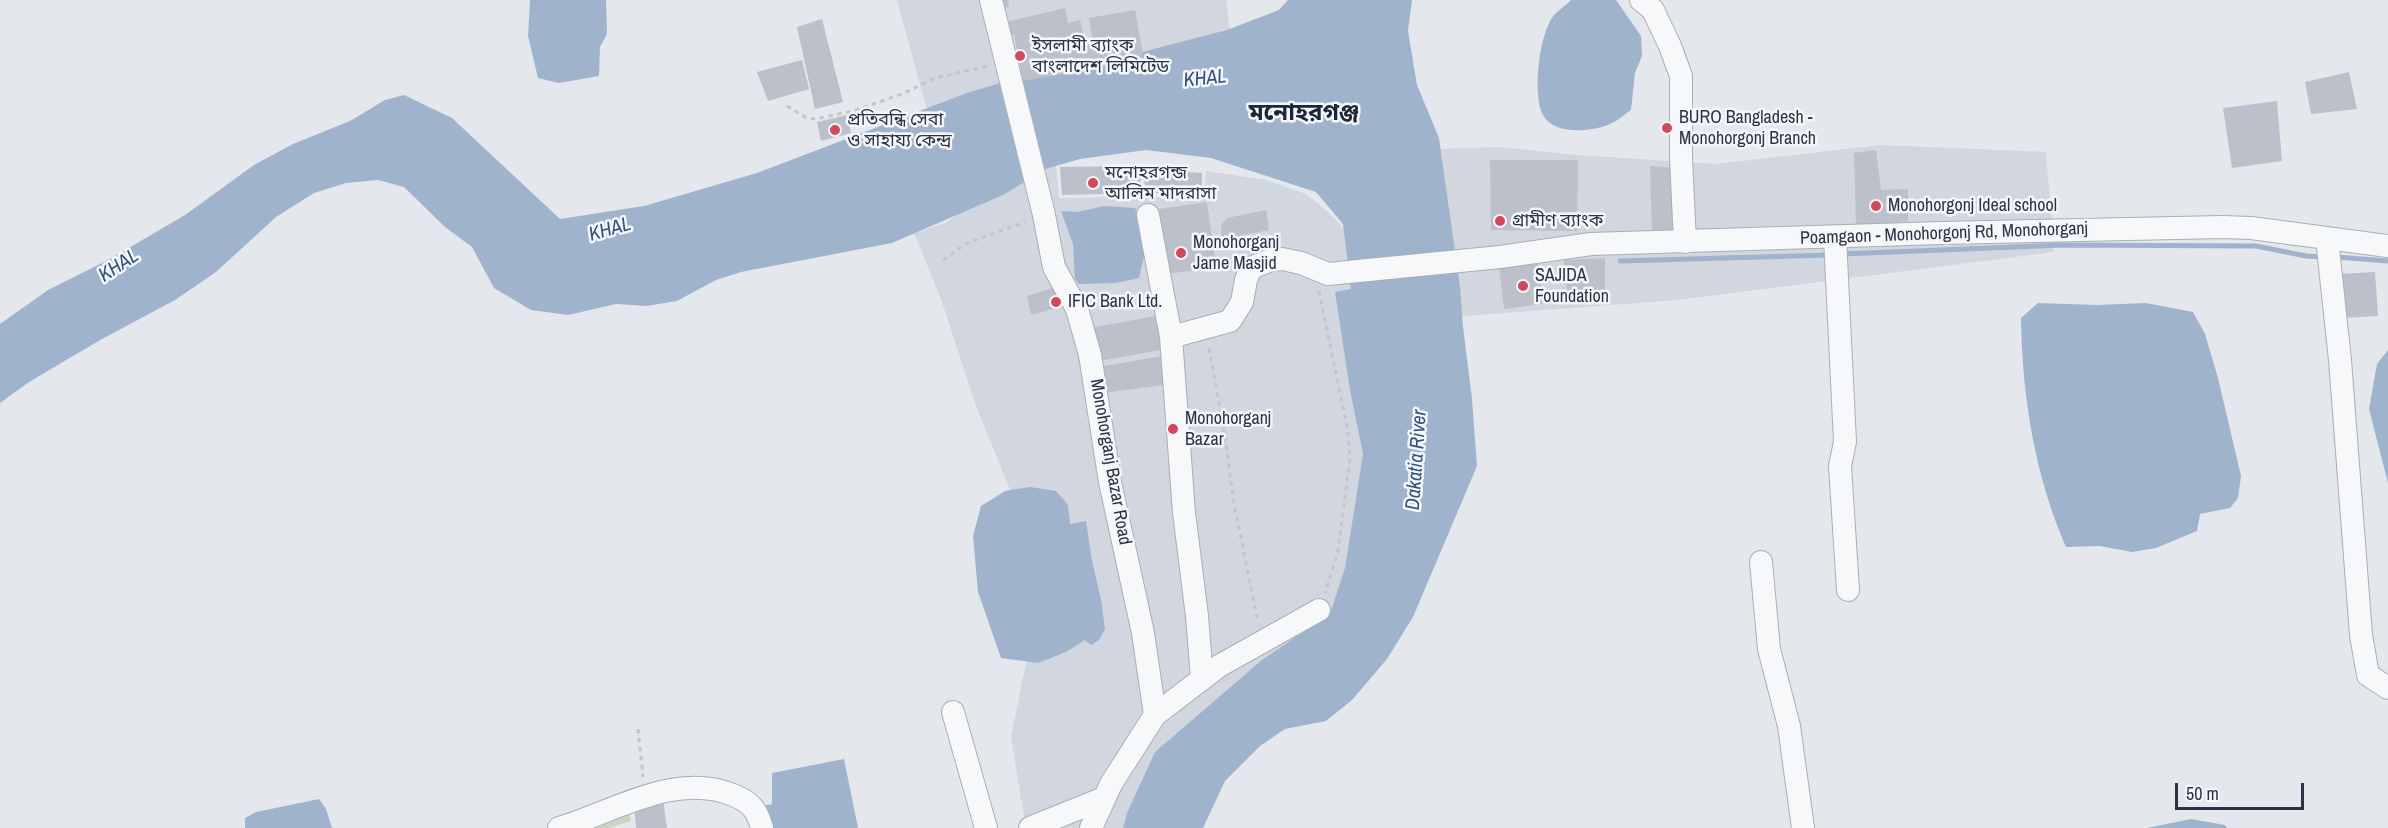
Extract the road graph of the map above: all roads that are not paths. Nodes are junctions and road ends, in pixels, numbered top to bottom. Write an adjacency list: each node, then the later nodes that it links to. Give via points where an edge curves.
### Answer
1 (991, 0): 15 (street, Monohorganj Bazar Road, via 1054,267 1077,309 1090,355)
2 (1641, 0): 4 (street, via 1653,10 1681,76)
3 (1148, 215): 8 (street)
4 (1685, 242): 5 (street, Poamgaon - Monohorgonj Rd, Monohorganj); 8 (street, Poamgaon - Monohorgonj Rd, Monohorganj, via 1591,244 1500,257 1321,271 1282,259 1271,260 1251,268 1242,302 1230,321)
5 (1835, 242): 6 (street, Poamgaon - Monohorgonj Rd, Monohorganj, via 1941,233 2222,227 2260,229); 10 (street, via 1845,442 1840,466)
6 (2328, 244): 7 (street, Poamgaon - Monohorgonj Rd, Monohorganj); 13 (street, via 2361,635 2368,675)
7 (2388, 246)
8 (1171, 337): 12 (street)
9 (1761, 562): 22 (street, via 1769,649 1789,726)
10 (1848, 590)
11 (1319, 610): 12 (street)
12 (1202, 679): 15 (street)
13 (2388, 688)
14 (953, 712): 19 (street)
15 (1155, 715): 16 (street)
16 (1102, 799): 20 (street); 21 (street)
17 (559, 828): 18 (street, via 644,797 687,787 719,789 743,799 755,807)
18 (762, 828)
19 (986, 828)
20 (1030, 828)
21 (1091, 828)
22 (1803, 828)

